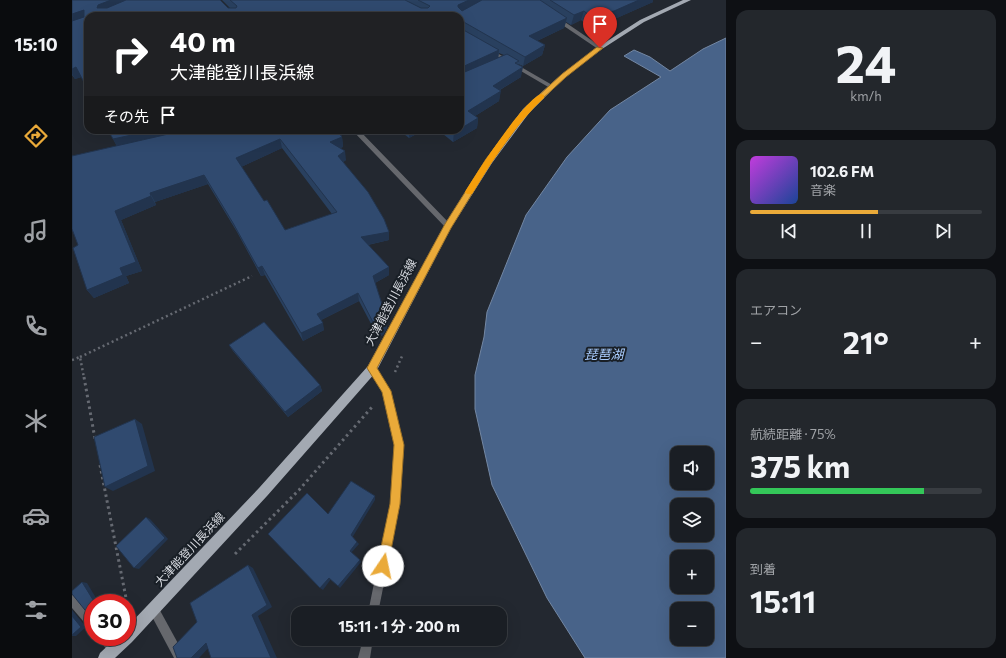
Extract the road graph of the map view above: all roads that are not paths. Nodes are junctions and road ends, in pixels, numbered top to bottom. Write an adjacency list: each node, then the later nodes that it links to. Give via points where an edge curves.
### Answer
1 (688, 0): 3 (main road, 大津能登川長浜線, via 642,21)
2 (554, 18): 3 (street)
3 (600, 48): 7 (main road, 大津能登川長浜線)
4 (486, 49): 5 (street)
5 (505, 60): 6 (street); 7 (street)
6 (498, 63)
7 (552, 87): 9 (main road, 大津能登川長浜線, via 526,111 489,161)
8 (361, 134): 9 (street)
9 (448, 226): 10 (main road, 大津能登川長浜線)
10 (372, 368): 12 (street, via 386,391 399,445 395,504); 13 (main road, 大津能登川長浜線, via 263,492)
11 (72, 600): 14 (street)
12 (374, 606)
13 (154, 609): 15 (main road, 大津能登川長浜線); 19 (street)
14 (84, 614)
15 (136, 628)
16 (118, 646): 18 (main road, 大津能登川長浜線)
17 (367, 646): 20 (street)
18 (110, 654)
19 (180, 658)
20 (364, 658)

